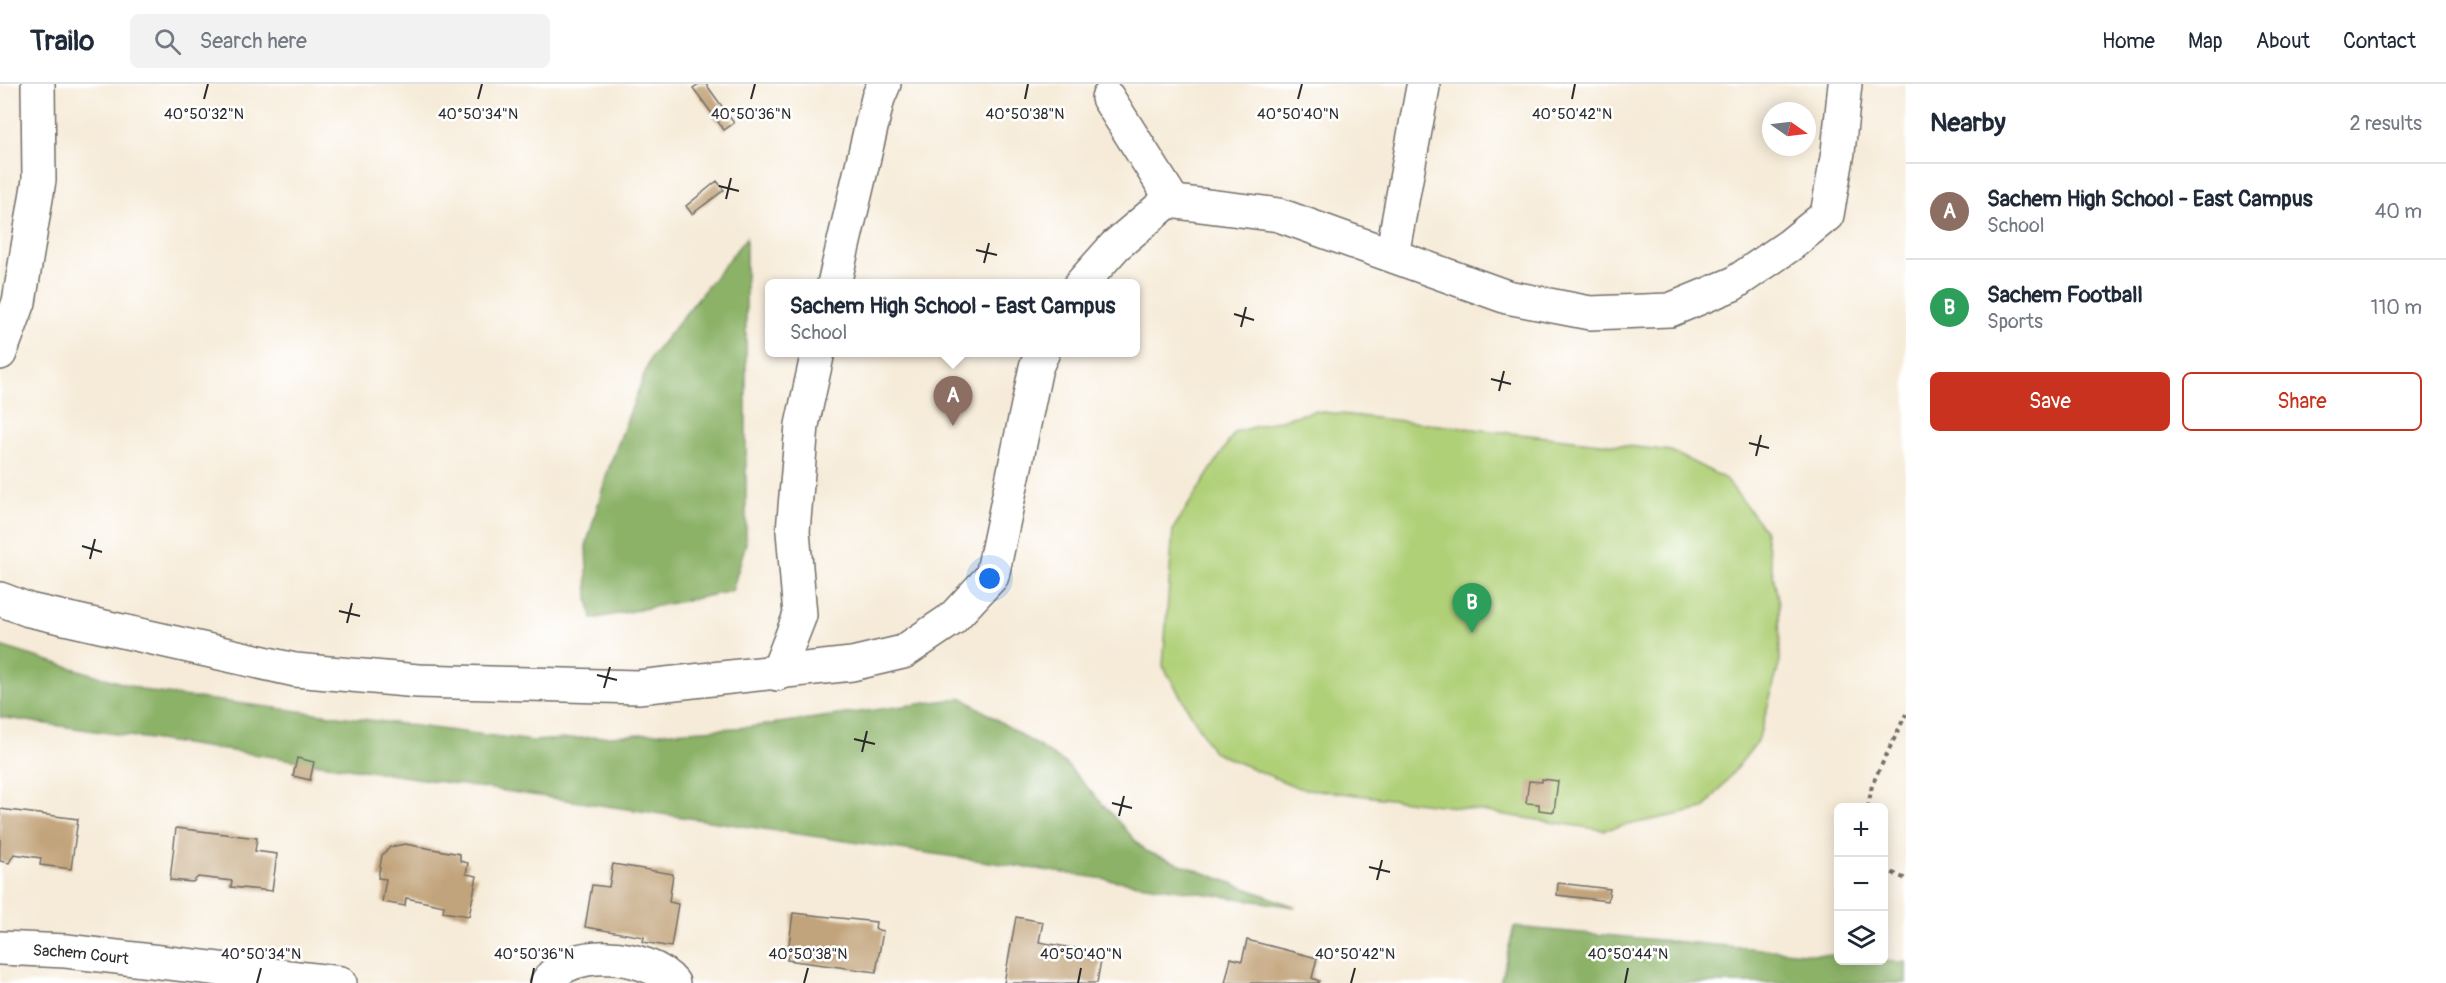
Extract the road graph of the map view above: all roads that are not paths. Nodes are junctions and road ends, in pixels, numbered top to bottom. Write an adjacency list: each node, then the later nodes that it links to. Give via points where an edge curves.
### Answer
1 (38, 84): 10 (street, via 39,180 19,302)
2 (884, 84): 8 (street)
3 (1845, 84): 7 (street, via 1827,215 1733,284 1670,310 1590,313 1507,297)
4 (1423, 87): 7 (street)
5 (1108, 98): 6 (street)
6 (1173, 201): 7 (street, via 1279,215); 9 (street, via 1168,201 1114,246)
7 (1392, 255)
8 (835, 279)
9 (1085, 279)
10 (0, 353)
11 (817, 357): 14 (street, via 802,426 793,531 800,615)
12 (1041, 357): 14 (street, via 992,576 952,619 903,652 852,664)
13 (0, 599): 14 (street, via 29,610 295,670 418,681 638,687)
14 (777, 674)
15 (0, 948): 16 (street, Sachem Court, via 66,951)
16 (340, 983)
17 (547, 983): 18 (street, via 550,977 574,963 606,956 644,963 667,975)
18 (673, 983)

